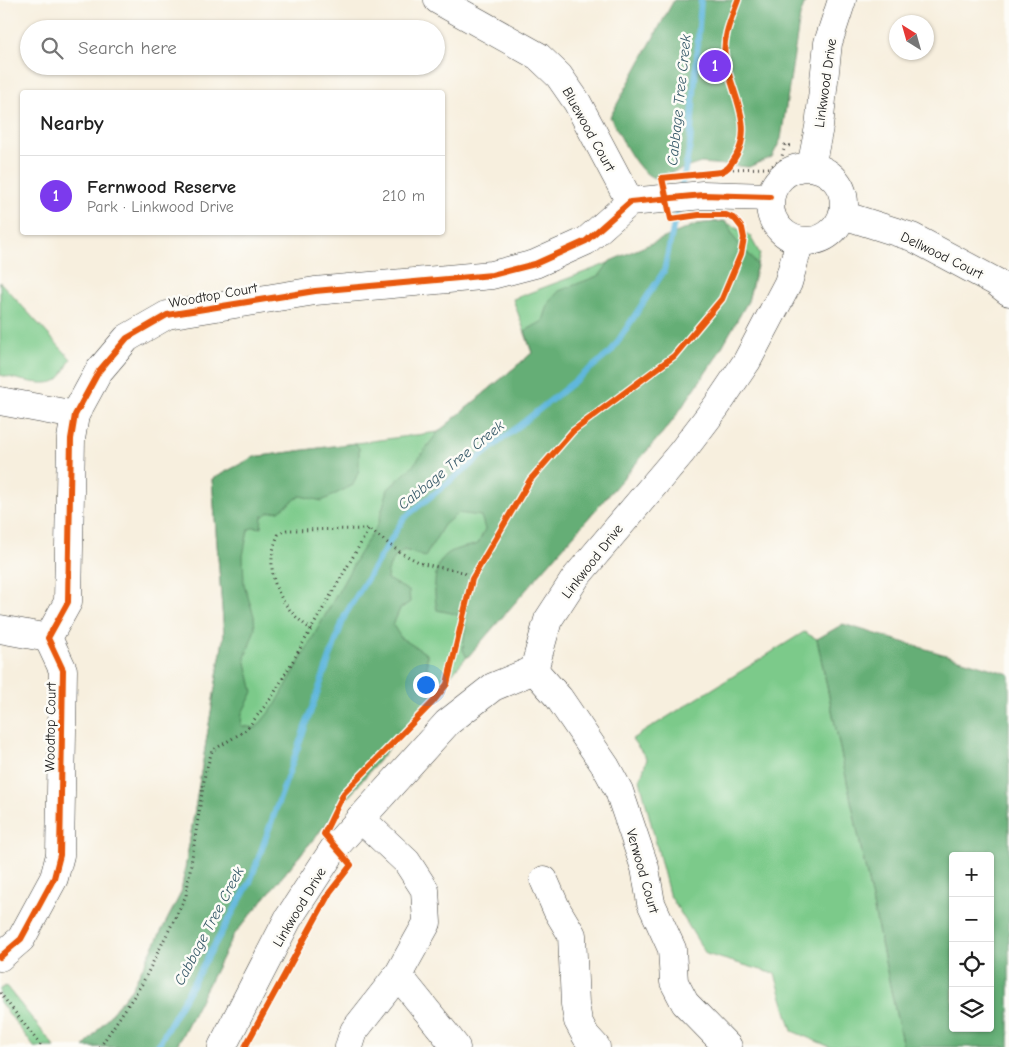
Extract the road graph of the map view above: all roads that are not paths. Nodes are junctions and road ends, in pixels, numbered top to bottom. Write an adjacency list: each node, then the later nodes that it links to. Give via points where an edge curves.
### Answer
1 (438, 0): 5 (street, Bluewood Court, via 538,56 559,76 577,102)
2 (842, 0): 3 (street, Linkwood Drive, via 828,43)
3 (813, 158): 4 (street, via 789,171 774,186); 6 (street, via 838,184 845,204)
4 (770, 197): 5 (street, via 703,195); 7 (street, via 772,220 779,230)
5 (630, 202): 10 (street, Woodtop Court, via 586,241 535,264 492,275 314,291 167,315 127,338 99,371)
6 (843, 215): 7 (street, via 826,236 811,242); 8 (street, Dellwood Court, via 912,237)
7 (800, 241): 13 (street, Linkwood Drive, via 788,283 747,361 681,453 576,577 548,620)
8 (1009, 292)
9 (0, 401): 10 (street)
10 (75, 415): 12 (street, Woodtop Court, via 71,439 68,602)
11 (0, 629): 12 (street)
12 (48, 638): 16 (street, Woodtop Court, via 63,670 60,855 54,878 21,939)
13 (534, 670): 14 (street, Linkwood Drive, via 493,687 447,723); 22 (street, Verwood Court, via 558,698 619,791 645,868 652,903 672,949 674,982 685,1003)
14 (360, 818): 17 (street, via 407,862 424,890 426,923); 18 (street, Linkwood Drive, via 335,847 288,919)
15 (544, 880): 21 (street, via 572,935 578,1021)
16 (0, 957)
17 (398, 975): 19 (street, via 354,1031); 20 (street)
18 (222, 1047)
19 (349, 1047)
20 (456, 1047)
21 (596, 1047)
22 (728, 1047)

